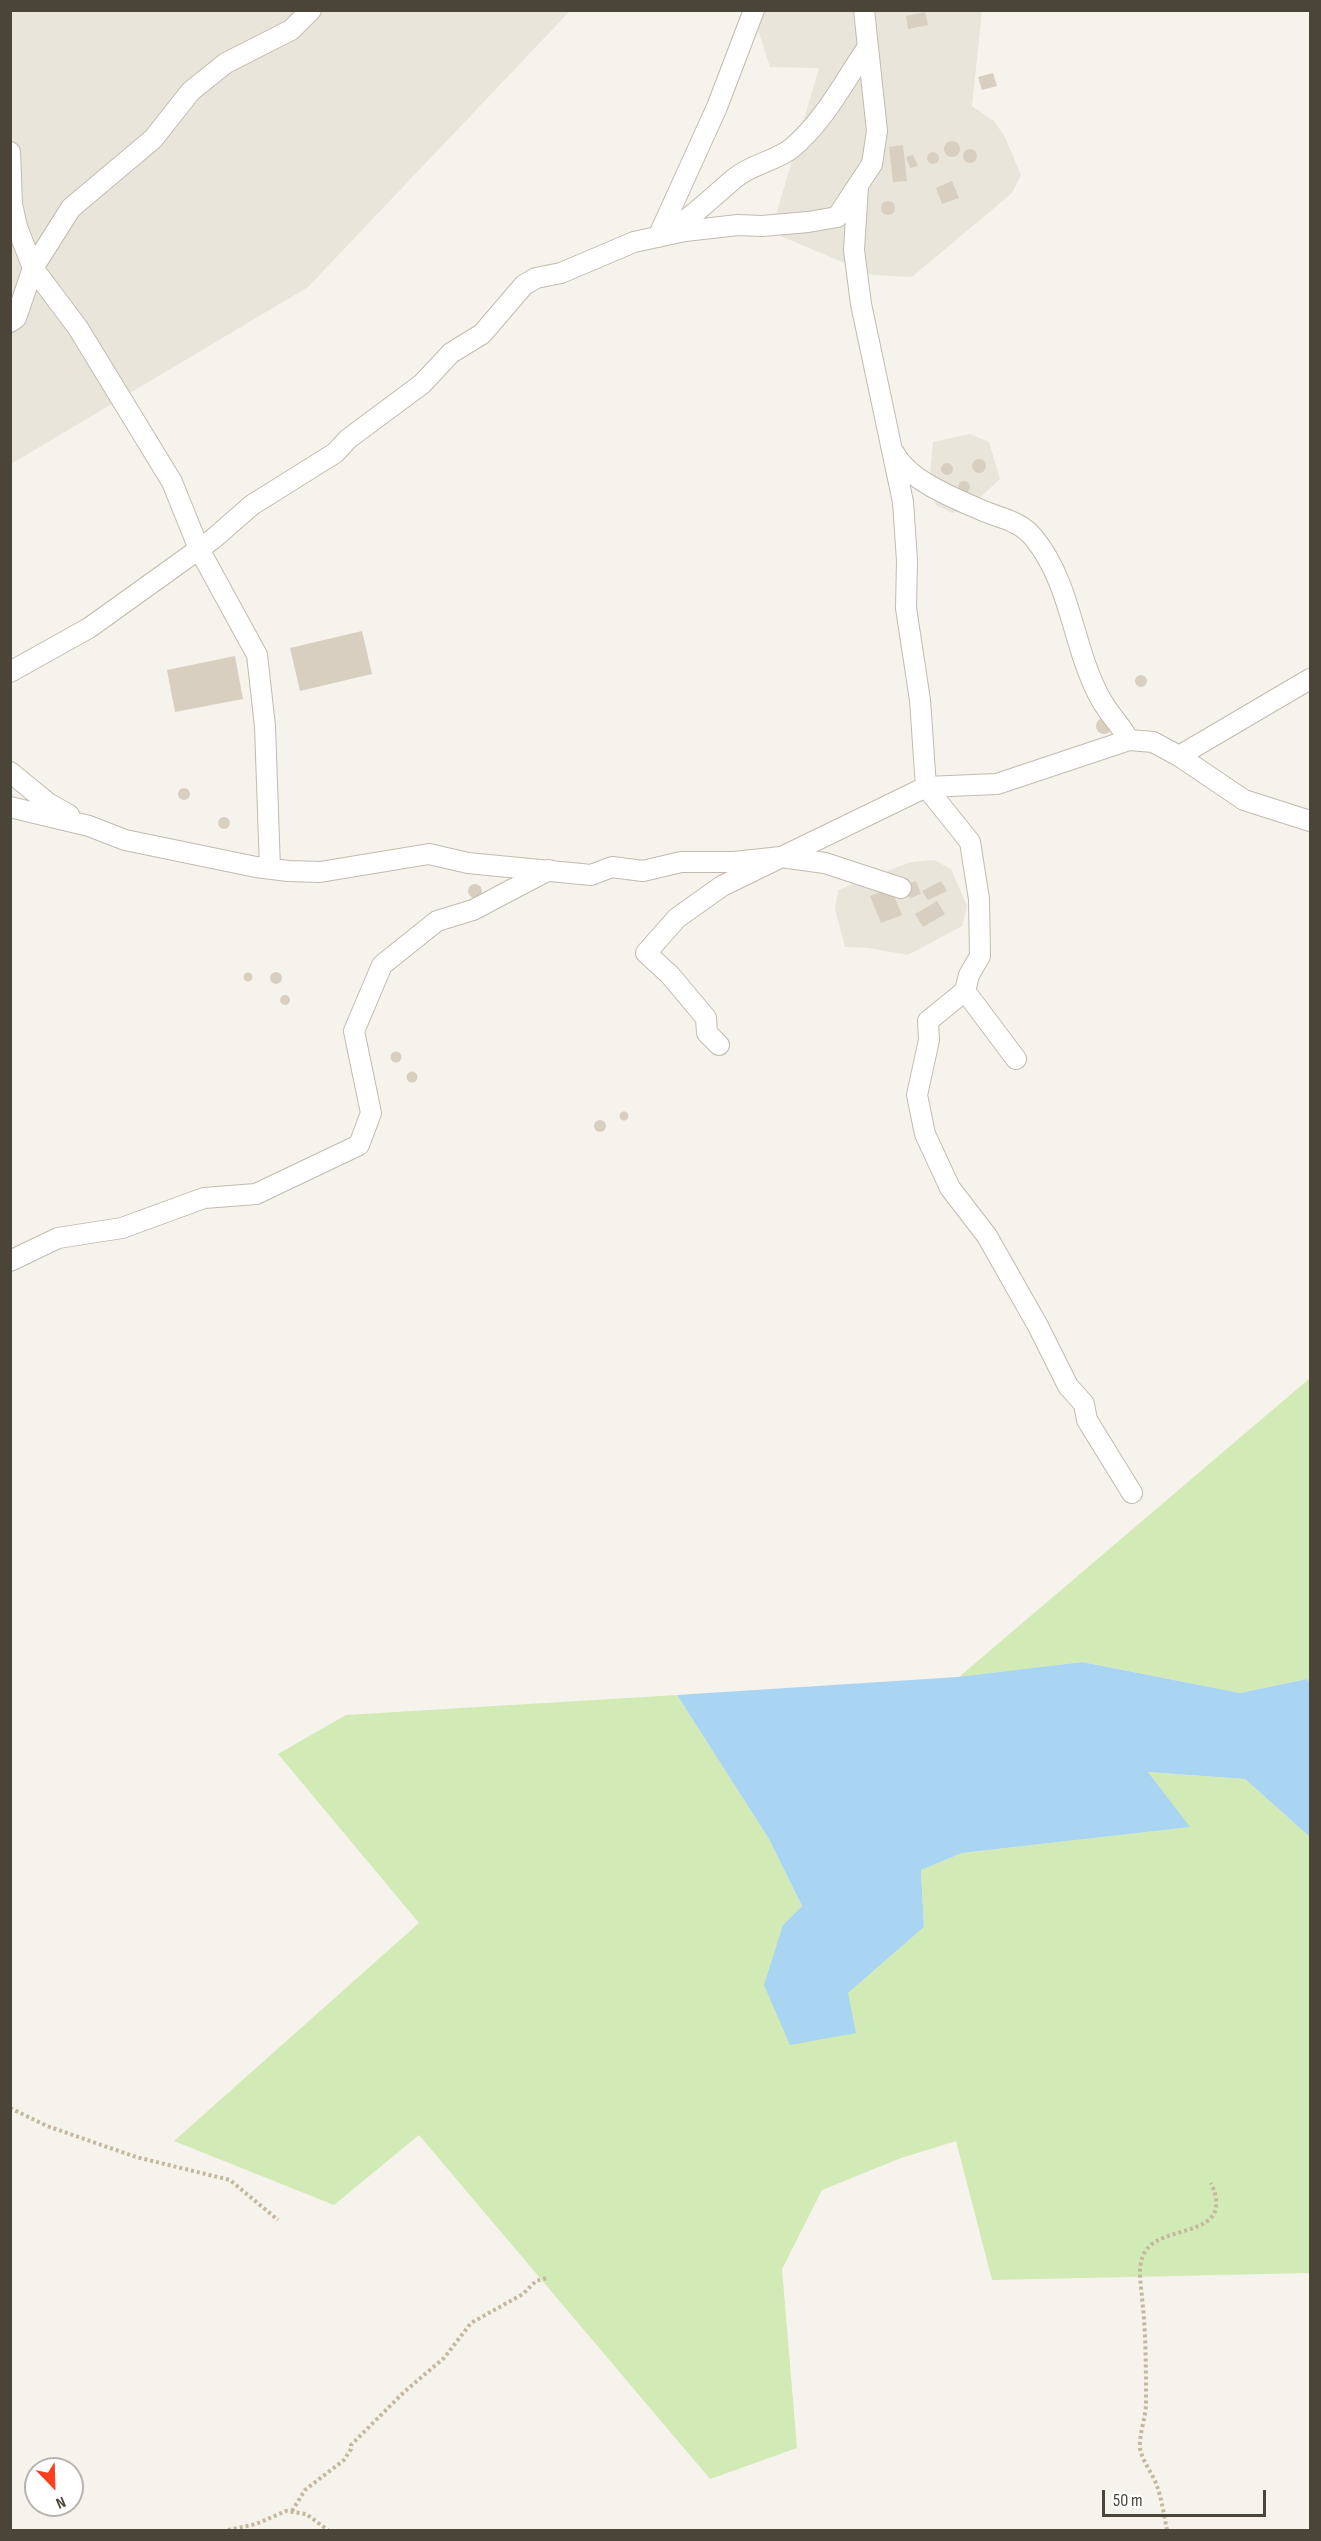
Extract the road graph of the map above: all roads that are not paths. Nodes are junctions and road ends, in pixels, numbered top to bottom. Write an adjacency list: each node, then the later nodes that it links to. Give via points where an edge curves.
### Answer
1 (311, 10): 8 (street, via 291,30 226,63 191,91 153,139 71,208)
2 (754, 10): 7 (street, via 717,107)
3 (864, 10): 4 (street)
4 (867, 48): 6 (street, via 877,131 872,164); 7 (street, via 812,129 790,150 737,177 676,229)
5 (10, 152): 8 (street, via 16,227)
6 (858, 186): 7 (street, via 837,217 738,225); 10 (street, via 854,250)
7 (658, 237): 11 (street, via 634,242 524,285 482,334 451,352 400,402 334,453 252,506)
8 (33, 268): 9 (street, via 19,310); 11 (street, via 78,328 172,482)
9 (10, 322)
10 (889, 444): 14 (street, via 903,468 929,485 1019,523 1034,537 1057,575 1098,695); 17 (street, via 903,502 906,608 920,700)
11 (199, 549): 12 (street, via 89,628); 22 (street, via 257,655 265,726)
12 (10, 672)
13 (1311, 679): 15 (street)
14 (1129, 740): 15 (street, via 1153,742); 17 (street, via 997,784)
15 (1179, 756): 19 (street, via 1244,800)
16 (10, 772): 20 (street, via 48,803)
17 (926, 787): 21 (street); 25 (street, via 970,842 979,899 980,956)
18 (10, 807): 20 (street)
19 (1311, 821)
20 (90, 826): 22 (street, via 125,840)
21 (781, 857): 23 (street, via 681,862 643,871 612,867 591,875); 24 (street, via 825,862); 26 (street, via 722,886 677,918 646,953 706,1018 707,1033)
22 (270, 869): 23 (street, via 320,872 429,854 468,863)
23 (549, 870): 28 (street, via 473,910 437,921 382,965 354,1031 371,1113 359,1145 256,1194 204,1198 122,1228 58,1238)
24 (901, 888)
25 (965, 991): 27 (street); 29 (street, via 928,1021 929,1040 917,1095 925,1134 950,1188 987,1236)
26 (719, 1045)
27 (1016, 1059)
28 (10, 1261)
29 (1131, 1493)

